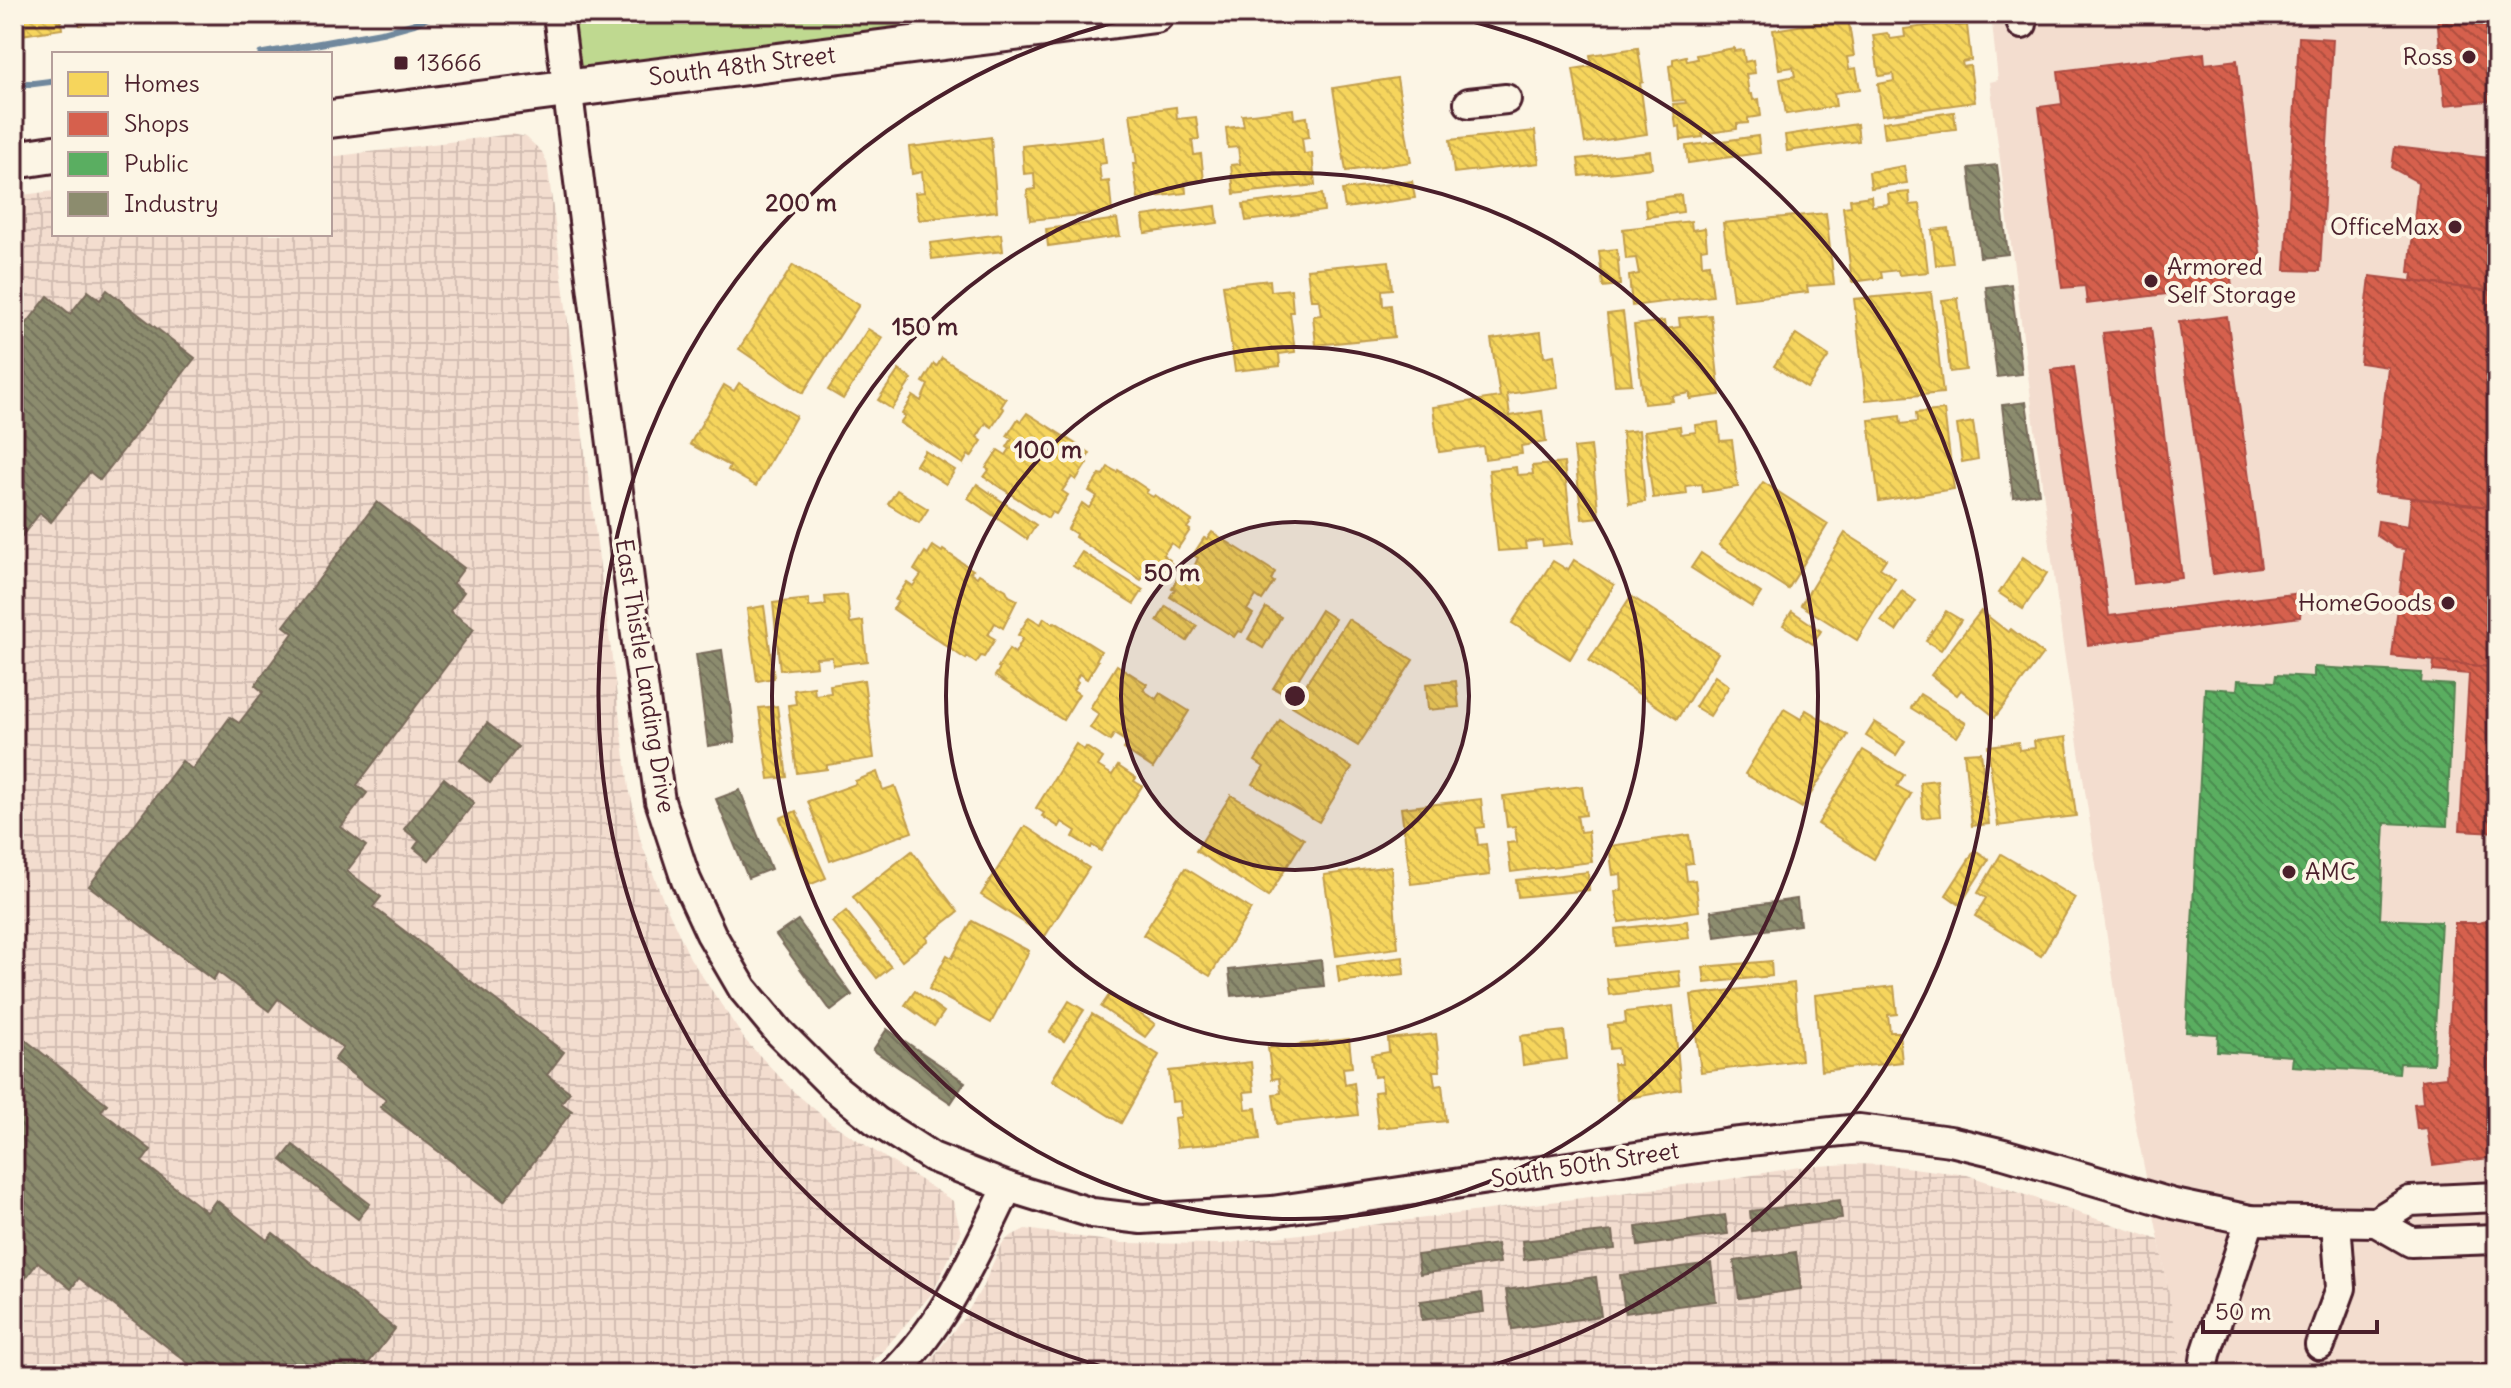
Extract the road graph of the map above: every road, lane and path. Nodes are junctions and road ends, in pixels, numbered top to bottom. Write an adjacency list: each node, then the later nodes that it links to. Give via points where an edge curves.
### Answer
1 (558, 14): 3 (street, East Thistle Landing Drive)
2 (1155, 14): 3 (main road, South 48th Street)
3 (566, 88): 6 (main road, South 48th Street); 9 (street, East Thistle Landing Drive, via 660,801 686,880 743,989 835,1088 932,1157)
4 (1506, 99): 5 (street)
5 (1469, 103)
6 (332, 119)
7 (52, 154): 8 (main road)
8 (14, 160)
9 (1008, 1187): 11 (street, South 50th Street, via 1092,1213 1142,1219 1272,1211 1859,1129 1950,1141); 16 (street, via 950,1301)
10 (2497, 1197): 13 (street, via 2410,1201)
11 (2250, 1220): 12 (street, South 50th Street); 17 (street)
12 (2336, 1222): 13 (street, South 50th Street); 15 (street, via 2341,1288)
13 (2376, 1222): 14 (street, South 50th Street, via 2411,1242)
14 (2497, 1239)
15 (2320, 1345)
16 (893, 1374)
17 (2203, 1374)

